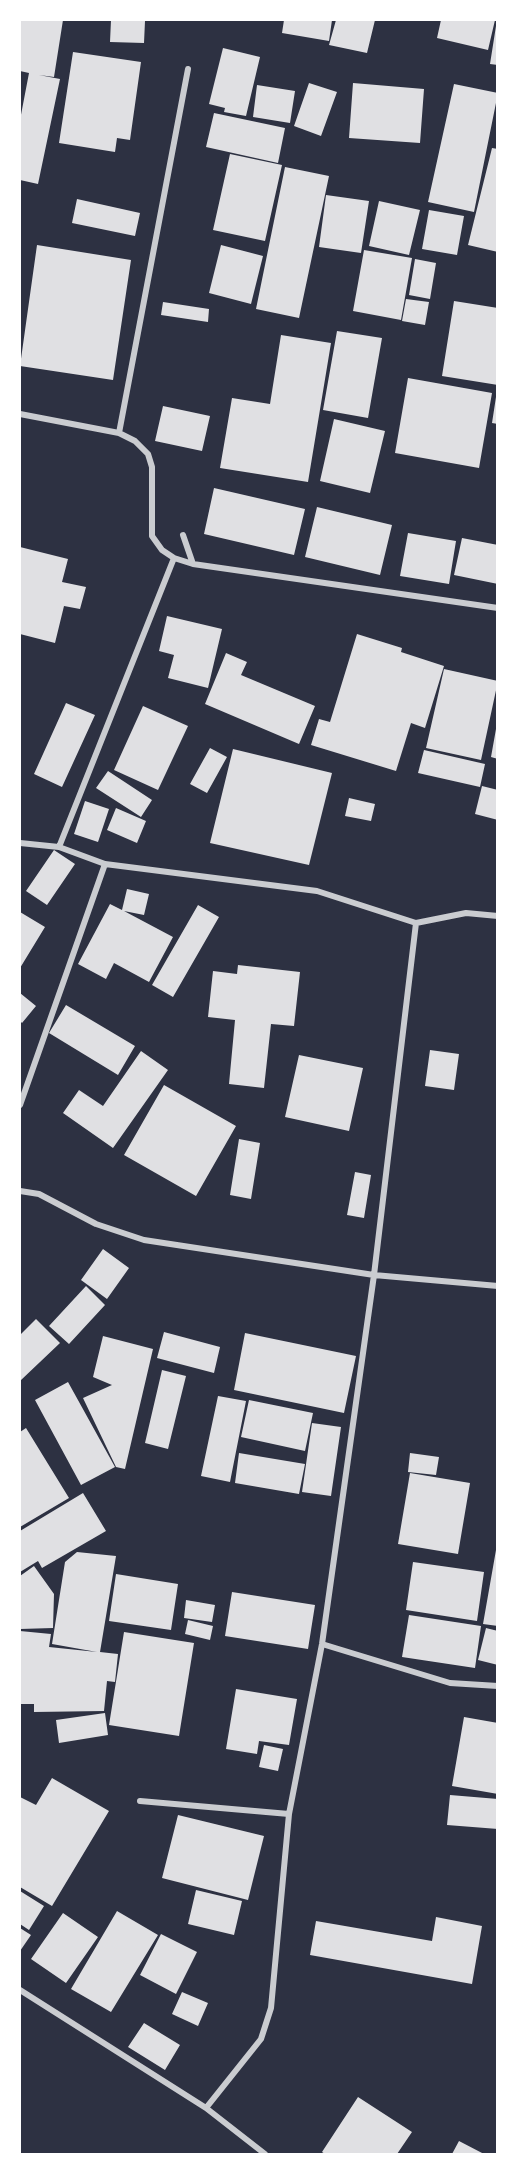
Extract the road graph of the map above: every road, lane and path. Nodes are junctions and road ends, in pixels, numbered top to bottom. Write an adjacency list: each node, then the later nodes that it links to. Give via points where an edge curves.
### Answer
1 (188, 69): 3 (street)
2 (20, 414): 3 (street)
3 (119, 433): 5 (street, via 148,454 152,467 152,536)
4 (183, 535): 6 (street)
5 (174, 558): 6 (street); 9 (street)
6 (193, 564): 7 (street)
7 (498, 608)
8 (20, 843): 9 (street)
9 (59, 847): 10 (street)
10 (105, 864): 12 (street, via 317,891); 13 (street)
11 (498, 916): 12 (street, via 466,913)
12 (416, 923): 15 (street)
13 (20, 1105)
14 (20, 1191): 15 (street, via 39,1194 96,1224 144,1240)
15 (374, 1275): 16 (street); 17 (street)
16 (498, 1286)
17 (322, 1644): 18 (street, via 450,1683); 20 (street)
18 (498, 1686)
19 (140, 1801): 20 (street)
20 (289, 1814): 22 (street, via 271,2008 261,2039)
21 (20, 1990): 22 (street)
22 (206, 2108): 23 (street)
23 (265, 2154)

